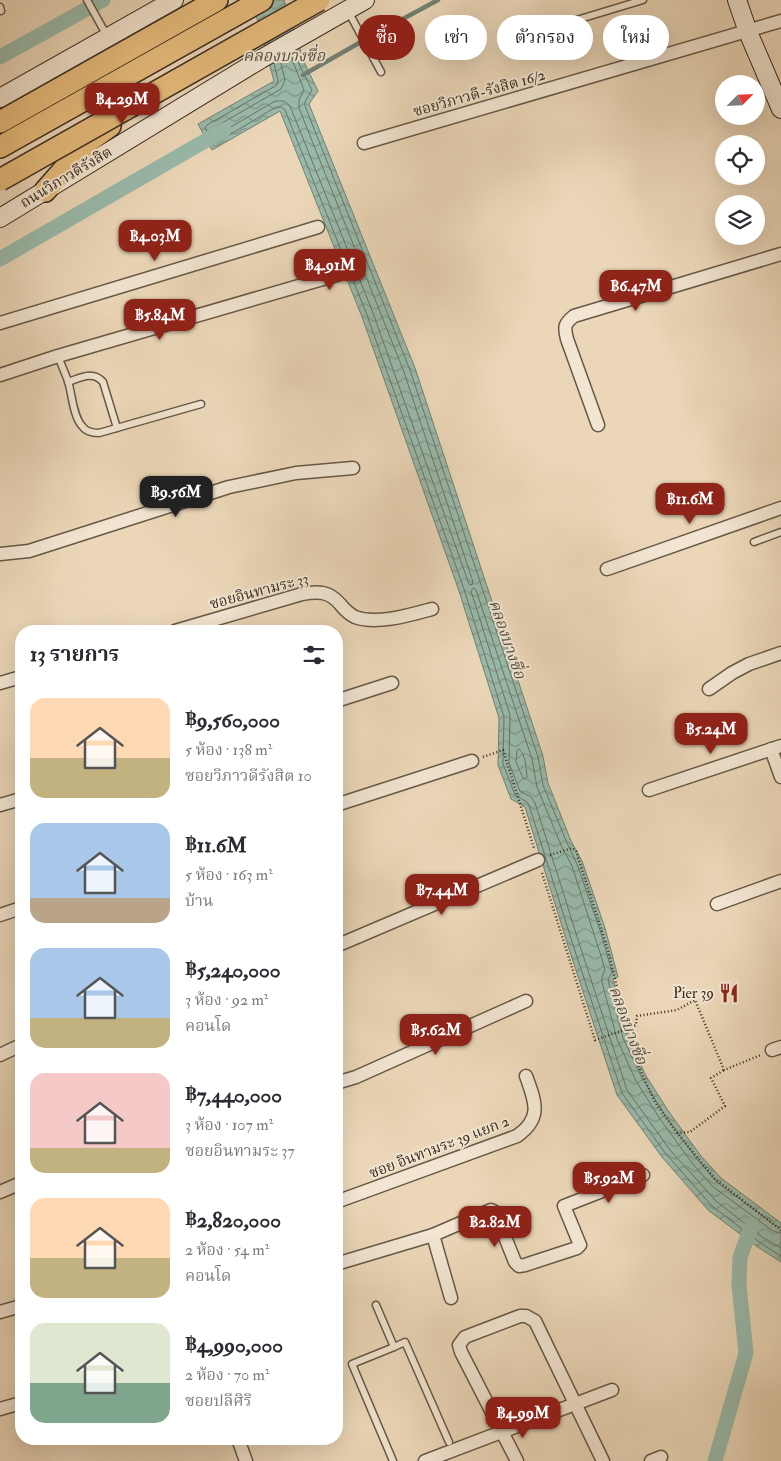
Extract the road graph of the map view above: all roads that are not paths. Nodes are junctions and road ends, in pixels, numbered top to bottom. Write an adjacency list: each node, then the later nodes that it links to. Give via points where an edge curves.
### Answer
1 (87, 0): 14 (lane)
2 (174, 0): 14 (main road)
3 (217, 0): 19 (highway)
4 (262, 0): 21 (highway)
5 (319, 0): 23 (highway, bridge)
6 (365, 0): 10 (main road, ถนนวิภาวดีรังสิต)
7 (643, 0): 11 (lane)
8 (737, 0): 13 (main road)
9 (299, 5): 15 (highway)
10 (347, 10): 16 (lane); 24 (main road, ถนนวิภาวดีรังสิต)
11 (593, 15)
12 (781, 21): 13 (street, ซอยวิภาวดี-รังสิต 16/2)
13 (748, 32): 18 (main road); 20 (street, ซอยวิภาวดี-รังสิต 16/2)
14 (108, 37): 17 (main road)
15 (200, 62): 22 (highway); 24 (highway, via 89,140)
16 (381, 72)
17 (0, 98)
18 (781, 110)
19 (0, 122)
20 (364, 144)
21 (0, 147)
22 (0, 176)
23 (0, 180)
24 (45, 191): 25 (main road, ถนนวิภาวดีรังสิต)
25 (0, 218)
26 (318, 227): 29 (street)
27 (781, 254): 34 (street, via 574,316 568,321 564,328 567,339)
28 (340, 274): 30 (street)
29 (0, 323)
30 (58, 356): 31 (street); 32 (lane)
31 (0, 375)
32 (68, 382): 35 (lane, via 80,425 85,430 99,434); 35 (lane, via 87,375 98,376 103,382)
33 (202, 404): 35 (lane)
34 (598, 425)
35 (116, 428)
36 (353, 468): 40 (street, via 296,473 229,487 29,551)
37 (781, 508): 41 (street)
38 (781, 532): 39 (lane)
39 (754, 542)
40 (0, 554)
41 (607, 569)
42 (432, 609): 43 (street, ซอยอินทามระ 33, via 410,615 365,619 353,616 327,593 316,591)
43 (196, 625)
44 (781, 653): 48 (street, via 749,664)
45 (15, 679): 46 (street)
46 (0, 683)
47 (392, 683): 49 (street)
48 (709, 689)
49 (343, 699)
50 (776, 747): 52 (street); 53 (street)
51 (472, 760): 55 (street)
52 (781, 777)
53 (649, 790)
54 (15, 800): 56 (street)
55 (343, 803)
56 (0, 805)
57 (538, 860): 62 (street)
58 (781, 880): 59 (street)
59 (717, 904)
60 (15, 910): 61 (street)
61 (0, 915)
62 (343, 943)
63 (526, 1001): 67 (street)
64 (15, 1048): 65 (street)
65 (0, 1055)
66 (526, 1076): 71 (street, ซอย อินทามระ 39 แยก 2, via 535,1102 526,1130)
67 (343, 1081)
68 (643, 1175): 72 (street, via 564,1206 580,1245 525,1265 519,1266 514,1262 495,1212 491,1210)
69 (15, 1185): 70 (street)
70 (0, 1192)
71 (343, 1199)
72 (433, 1234): 73 (street); 74 (street)
73 (343, 1262)
74 (451, 1298)
75 (376, 1304): 78 (lane)
76 (15, 1308): 77 (street)
77 (0, 1312)
78 (394, 1347): 84 (lane, via 405,1342); 87 (lane, via 352,1364)
79 (612, 1390): 80 (street)
80 (575, 1404): 83 (street); 83 (street, via 535,1321 520,1316 465,1337 459,1345 460,1352); 90 (street)
81 (15, 1405): 82 (street)
82 (0, 1409)
83 (502, 1432): 88 (street); 89 (street)
84 (449, 1442)
85 (240, 1445): 86 (street)
86 (246, 1461)
87 (393, 1461)
88 (425, 1461)
89 (517, 1461)
90 (603, 1461)

